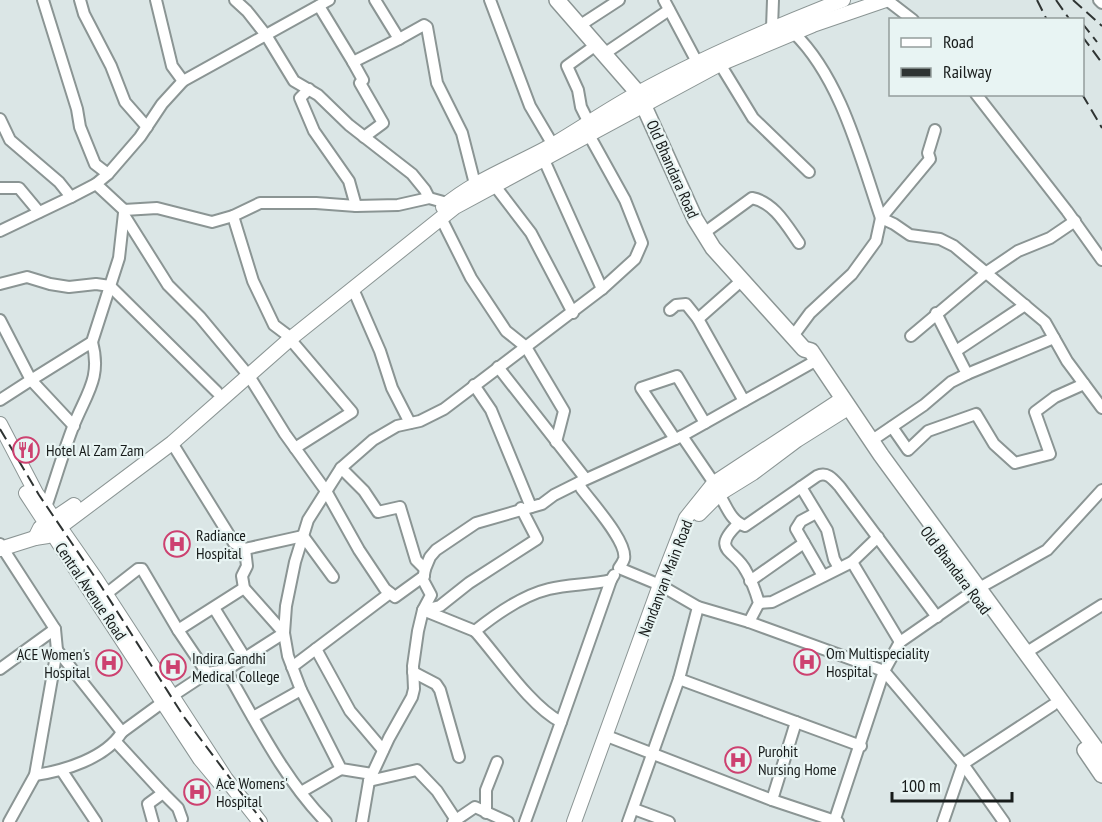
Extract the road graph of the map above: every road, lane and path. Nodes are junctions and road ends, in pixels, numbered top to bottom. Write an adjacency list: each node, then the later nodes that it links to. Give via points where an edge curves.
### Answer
1 (42, 0): 36 (street, via 94,164)
2 (80, 0): 29 (street, via 125,102)
3 (156, 0): 24 (street, via 172,66)
4 (235, 0): 18 (street)
5 (375, 0): 19 (street)
6 (490, 0): 33 (street, via 530,106)
7 (557, 0): 15 (highway, Old Bhandara Road)
8 (619, 0): 15 (street)
9 (773, 0): 16 (street)
10 (843, 0): 16 (main road)
11 (876, 1): 14 (street); 17 (main road)
12 (324, 3): 18 (street); 21 (street)
13 (667, 5): 20 (street); 22 (street)
14 (909, 18)
15 (579, 26): 20 (highway, Old Bhandara Road)
16 (772, 28): 22 (main road)
17 (794, 33): 23 (main road); 49 (street, via 809,48 834,92 852,131)
18 (266, 35): 24 (street); 25 (street, via 294,81)
19 (399, 39): 21 (street); 38 (street, via 424,25 427,27 437,83 462,134)
20 (600, 50): 27 (highway, Old Bhandara Road); 30 (street, via 567,66)
21 (353, 62): 32 (street, via 383,123)
22 (698, 62): 27 (main road)
23 (720, 64): 27 (main road); 35 (street, via 753,118)
24 (183, 81): 29 (street)
25 (309, 89): 32 (street); 44 (street, via 300,98 314,131 349,181)
26 (978, 96): 50 (street)
27 (641, 98): 30 (main road); 52 (highway, Old Bhandara Road)
28 (0, 118): 41 (street, via 10,140)
29 (147, 127): 36 (street)
30 (589, 129): 33 (main road); 34 (main road); 60 (street, via 642,243 635,259)
31 (935, 130): 49 (street, via 930,159)
32 (364, 137): 42 (street, via 412,174)
33 (553, 145): 38 (main road)
34 (544, 160): 39 (main road); 60 (street)
35 (809, 172)
36 (108, 174): 37 (street)
37 (96, 184): 41 (street); 46 (street)
38 (475, 184): 43 (main road)
39 (495, 186): 43 (main road); 63 (street, via 531,233)
40 (0, 188): 45 (street, via 19,188)
41 (71, 197): 45 (street)
42 (429, 198): 43 (street); 44 (street, via 398,205)
43 (451, 205): 48 (main road); 67 (main road)
44 (356, 206): 47 (street, via 260,203)
45 (39, 212): 51 (street)
46 (124, 212): 47 (street, via 157,208 212,222); 58 (street, via 119,258); 76 (street, via 168,285)
47 (233, 216): 67 (street, via 253,282 274,325)
48 (441, 218): 59 (main road); 72 (street, via 471,278 506,331)
49 (881, 218): 55 (street, via 910,235 940,239 954,246); 68 (street, via 876,241 852,274 810,313)
50 (1075, 221): 54 (street); 55 (street)
51 (0, 231)
52 (704, 233): 53 (street, via 753,198 761,200 782,219); 56 (highway, Old Bhandara Road)
53 (799, 243)
54 (1102, 260)
55 (987, 272): 61 (street); 64 (street)
56 (741, 281): 65 (street); 68 (highway, Old Bhandara Road)
57 (0, 284): 58 (street, via 27,277 69,287)
58 (110, 286): 71 (street); 81 (street)
59 (353, 289): 67 (main road); 86 (street)
60 (602, 289): 63 (street)
61 (1025, 305): 70 (street, via 1045,322); 73 (street)
62 (670, 310): 65 (street, via 686,304)
63 (573, 313): 72 (street)
64 (936, 314): 69 (street); 73 (street)
65 (698, 319): 83 (street)
66 (0, 320): 78 (street)
67 (288, 336): 76 (main road); 96 (street, via 352,412)
68 (793, 336): 74 (highway, Old Bhandara Road, via 804,349 804,356)
69 (911, 336)
70 (1054, 338): 77 (street); 79 (street)
71 (92, 342): 78 (street); 89 (street, via 97,359 93,385)
72 (526, 346): 75 (street); 92 (street, via 564,411)
73 (956, 351): 77 (street)
74 (813, 362): 83 (street); 84 (highway, Old Bhandara Road)
75 (498, 367): 80 (street); 92 (street)
76 (247, 372): 81 (main road); 95 (main road); 96 (street)
77 (967, 374): 90 (street)
78 (31, 380): 82 (street); 89 (street)
79 (1084, 384): 85 (street); 90 (street, via 1055,397 1035,412 1050,454 1015,464 994,444 976,414 928,431 908,450)
80 (474, 385): 86 (street, via 444,409); 104 (street, via 491,410)
81 (217, 392): 103 (main road, via 170,439)
82 (0, 400)
83 (744, 402): 87 (street)
84 (842, 406): 93 (highway); 100 (main road, via 753,473); 123 (highway, Old Bhandara Road, via 864,448)
85 (1102, 408)
86 (410, 423): 97 (street, via 373,440)
87 (705, 423): 91 (street); 91 (street, via 677,376 641,388)
88 (0, 424): 106 (main road)
89 (74, 426): 106 (street)
90 (892, 427): 93 (street)
91 (679, 438): 98 (street); 100 (street)
92 (556, 441): 98 (street)
93 (872, 441): 123 (highway)
94 (0, 443): 106 (main road, Central Avenue Road, via 30,500)
95 (172, 443): 103 (main road); 112 (street, via 234,543)
96 (295, 448): 101 (street)
97 (341, 468): 101 (street); 116 (street, via 378,512 400,507 416,560)
98 (583, 480): 104 (street, via 542,504); 114 (street, via 581,488 620,543 624,558)
99 (801, 487): 105 (street); 107 (street, via 744,526); 109 (street, via 817,476 827,475)
100 (717, 488): 107 (street); 121 (main road, via 701,510)
101 (326, 490): 108 (street); 124 (street, via 359,550)
102 (1102, 490): 123 (street, via 1047,550)
103 (95, 495): 106 (main road)
104 (526, 508): 116 (street, via 476,523 436,550); 130 (street, via 537,539 468,583 440,606)
105 (816, 513): 110 (street, via 797,524); 115 (street, via 827,530)
106 (52, 522): 111 (main road, via 40,528 35,537); 125 (main road); 150 (main road, Central Avenue Road, via 88,585)
107 (738, 524): 120 (street, via 725,540 727,549 742,564)
108 (303, 536): 112 (street); 118 (street); 136 (street, via 286,606)
109 (878, 537): 113 (street); 131 (street)
110 (804, 543): 117 (street); 120 (street)
111 (1, 548): 133 (street)
112 (245, 549): 122 (street)
113 (852, 562): 115 (street); 137 (street)
114 (619, 567): 119 (street); 121 (street)
115 (838, 568): 117 (street)
116 (424, 572): 124 (street, via 395,597); 130 (street, via 423,580 431,595)
117 (823, 576): 126 (street, via 772,602)
118 (333, 577)
119 (610, 580): 135 (street, via 546,590 497,614); 154 (street)
120 (750, 580): 126 (street)
121 (663, 586): 128 (street); 157 (main road); 186 (main road, Nandanvan Main Road)
122 (244, 588): 129 (street); 136 (street)
123 (976, 590): 131 (street); 140 (highway); 151 (highway, Old Bhandara Road)
124 (390, 593): 139 (street)
125 (106, 594): 134 (street, via 141,569); 150 (main road)
126 (759, 603): 132 (street)
127 (1102, 605): 140 (street)
128 (698, 607): 132 (street); 148 (street)
129 (214, 608): 134 (street); 141 (street)
130 (423, 610): 135 (street); 146 (street)
131 (937, 616): 137 (street)
132 (749, 622): 145 (street)
133 (55, 629): 138 (street); 143 (street)
134 (178, 630): 147 (street)
135 (475, 631): 154 (street, via 533,700)
136 (284, 633): 141 (street); 142 (street)
137 (900, 642): 145 (street)
138 (57, 650): 156 (street); 167 (street)
139 (316, 650): 142 (street); 159 (street, via 350,711)
140 (1027, 652): 153 (highway)
141 (245, 658): 144 (street)
142 (292, 667): 149 (street)
143 (0, 669)
144 (226, 670): 147 (street); 152 (street)
145 (884, 671): 158 (street); 164 (street)
146 (413, 672): 159 (street, via 412,697); 161 (street, via 440,690)
147 (207, 673): 150 (street)
148 (679, 679): 155 (street); 160 (street)
149 (301, 690): 152 (street); 165 (street)
150 (167, 699): 156 (street); 180 (main road, Central Avenue Road, via 200,759); 181 (main road)
151 (1053, 705): 153 (highway, Old Bhandara Road); 164 (street)
152 (253, 717): 170 (street)
153 (1069, 720): 162 (highway); 168 (highway, Old Bhandara Road)
154 (561, 722): 185 (street)
155 (796, 722): 158 (street); 172 (street)
156 (119, 737): 166 (street); 171 (street)
157 (612, 738): 160 (street); 187 (main road)
158 (861, 746): 190 (street)
159 (383, 750): 169 (street)
160 (652, 752): 172 (street); 173 (street)
161 (459, 757)
162 (1102, 757)
163 (497, 762): 174 (street, via 486,790)
164 (963, 764): 191 (street); 192 (street)
165 (341, 769): 169 (street); 170 (street)
166 (62, 771): 167 (street); 178 (street)
167 (35, 775): 177 (street)
168 (1102, 775)
169 (371, 778): 176 (street, via 417,770 437,791); 183 (street)
170 (300, 792): 182 (street)
171 (163, 793): 175 (street); 179 (street, via 148,804)
172 (772, 800): 190 (street)
173 (634, 809): 188 (street); 189 (street)
174 (486, 813): 176 (street, via 475,807); 184 (street)
175 (182, 819)
176 (454, 821)
177 (9, 822)
178 (96, 822)
179 (153, 822)
180 (252, 822)
181 (260, 822)
182 (326, 822)
183 (362, 822)
184 (508, 822)
185 (525, 822)
186 (574, 822)
187 (583, 822)
188 (628, 822)
189 (669, 822)
190 (836, 822)
191 (943, 822)
192 (1004, 822)

